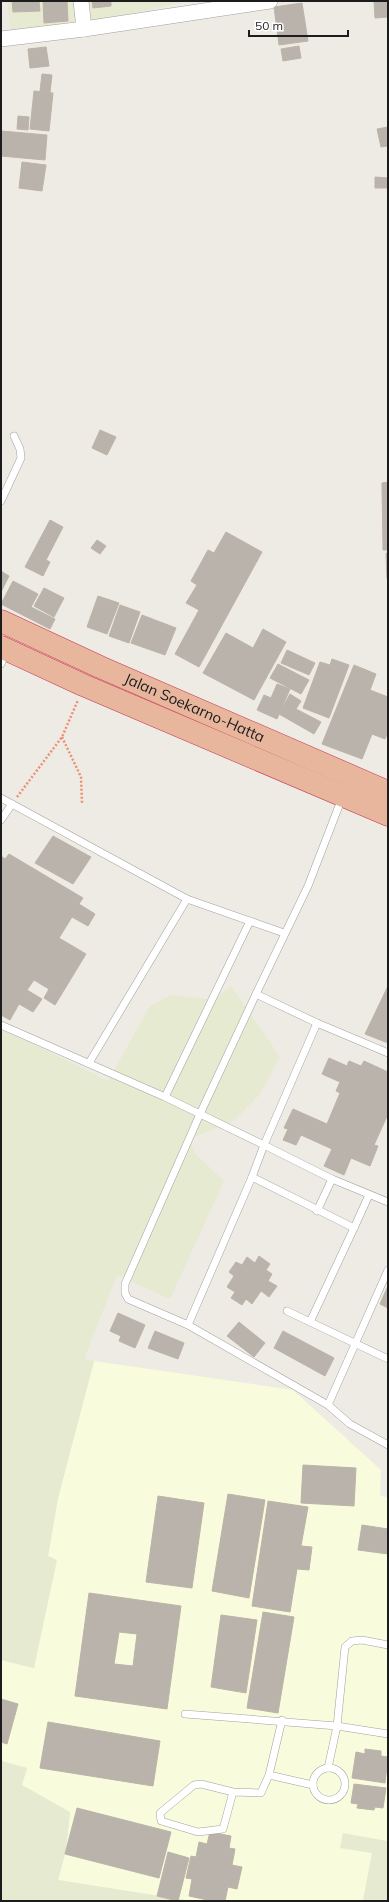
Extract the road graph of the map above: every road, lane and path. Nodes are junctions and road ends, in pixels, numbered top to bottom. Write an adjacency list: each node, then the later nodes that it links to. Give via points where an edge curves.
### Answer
1 (81, 1): 3 (street)
2 (270, 1): 3 (street)
3 (84, 29): 4 (street)
4 (1, 39)
5 (14, 436): 6 (lane, via 21,458)
6 (1, 501)
7 (1, 621): 11 (highway, Jalan Soekarno-Hatta, via 100,667)
8 (3, 653): 9 (highway, Jalan Soekarno-Hatta)
9 (83, 685): 10 (path); 12 (highway, Jalan Soekarno-Hatta)
10 (62, 737): 14 (path, via 81,777); 15 (path)
11 (388, 792)
12 (342, 796): 16 (highway, Jalan Soekarno-Hatta); 20 (lane, via 308,886)
13 (1, 798): 15 (lane)
14 (82, 802)
15 (12, 804): 17 (lane); 18 (lane)
16 (388, 815)
17 (1, 820)
18 (186, 899): 19 (lane); 25 (lane)
19 (250, 921): 20 (lane); 26 (lane)
20 (284, 933): 21 (lane)
21 (256, 994): 22 (lane); 27 (lane)
22 (317, 1023): 24 (lane); 28 (lane)
23 (1, 1025): 25 (lane)
24 (388, 1053)
25 (89, 1063): 26 (lane)
26 (165, 1097): 27 (lane)
27 (200, 1114): 28 (lane); 38 (lane, via 125,1284 128,1299)
28 (264, 1145): 29 (lane); 30 (lane)
29 (252, 1177): 33 (lane); 38 (lane)
30 (332, 1179): 31 (lane); 33 (lane)
31 (369, 1194): 32 (lane); 34 (lane)
32 (388, 1202)
33 (317, 1211): 34 (lane)
34 (354, 1228): 37 (lane)
35 (388, 1270): 39 (lane)
36 (287, 1311): 37 (lane)
37 (310, 1322): 39 (lane)
38 (188, 1325): 41 (lane)
39 (355, 1344): 40 (lane); 41 (lane)
40 (388, 1359)
41 (328, 1405): 42 (lane, via 350,1424)
42 (388, 1445)
43 (388, 1645): 46 (lane, via 352,1640 346,1646)
44 (185, 1714): 45 (lane)
45 (282, 1720): 46 (lane); 49 (lane)
46 (337, 1726): 47 (lane); 48 (lane)
47 (388, 1734)
48 (328, 1768): 50 (lane, via 317,1773); 50 (lane, via 340,1772 344,1777 346,1783 342,1795 336,1799 324,1799 315,1791)
49 (269, 1775): 50 (lane); 51 (lane, via 261,1793)
50 (313, 1785)
51 (233, 1792): 51 (lane, via 201,1784 194,1785 160,1813 161,1821 198,1832 223,1829)

